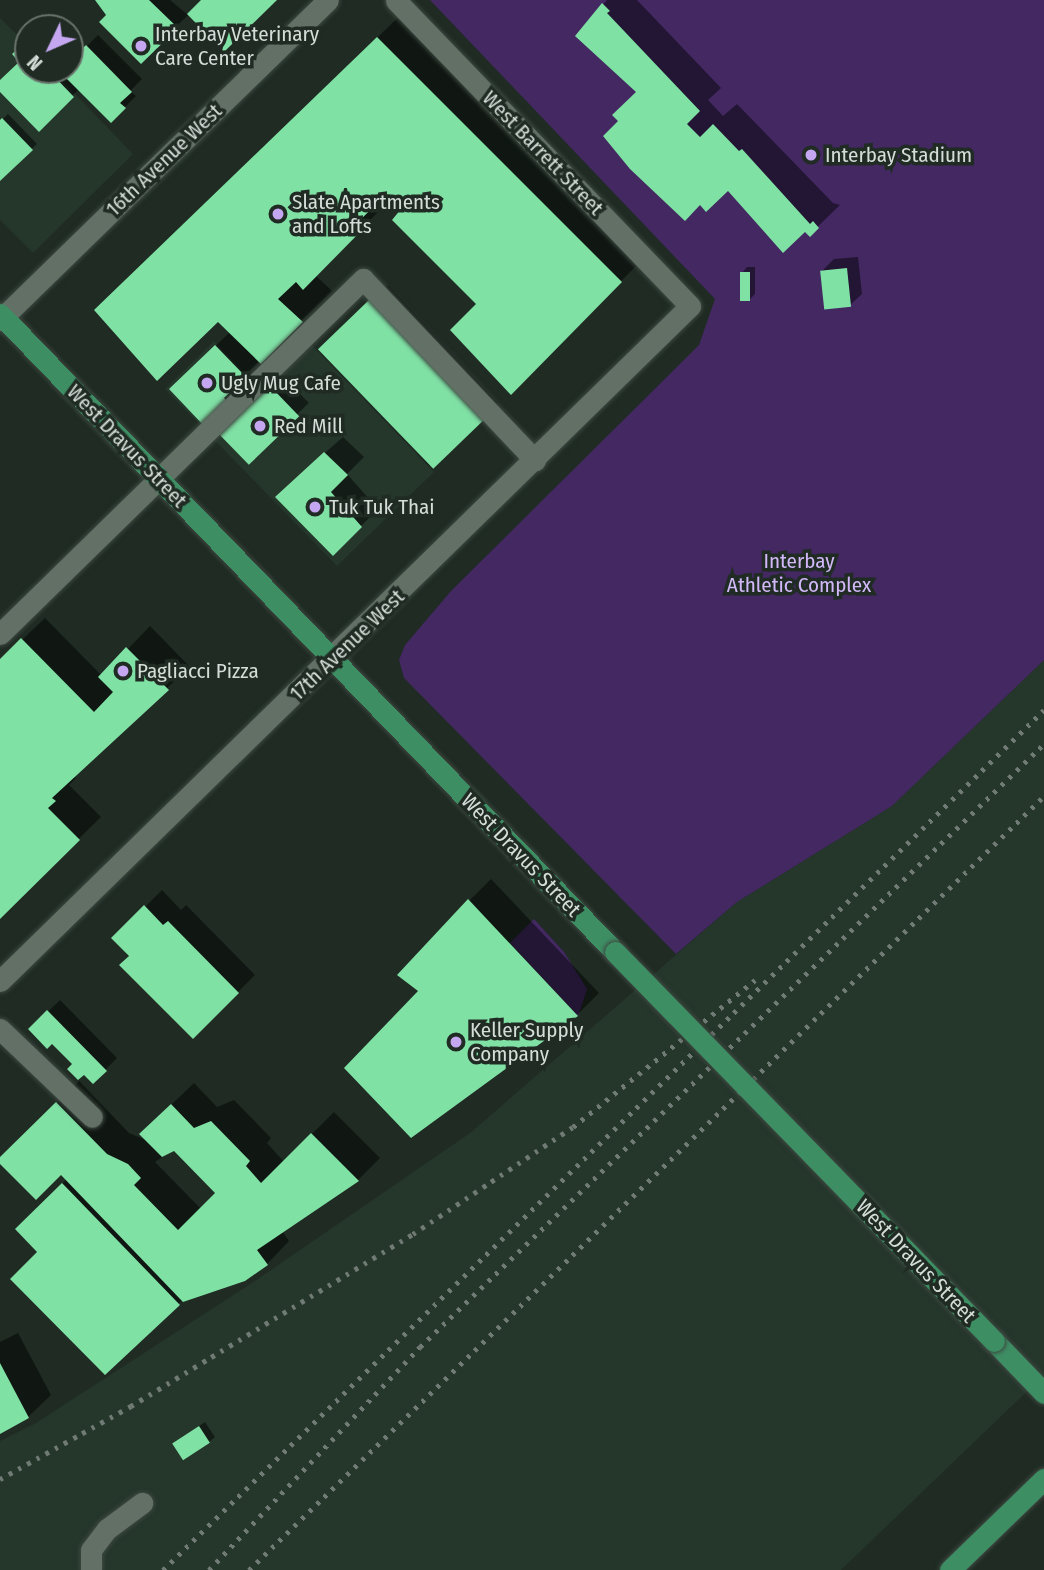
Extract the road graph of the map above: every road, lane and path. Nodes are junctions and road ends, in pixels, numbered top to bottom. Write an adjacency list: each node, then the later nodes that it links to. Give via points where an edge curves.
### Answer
1 (328, 0): 4 (street, 16th Avenue West)
2 (396, 0): 3 (street, West Barrett Street)
3 (690, 306): 5 (street, 17th Avenue West)
4 (1, 317): 6 (main road, West Dravus Street)
5 (534, 460): 6 (street, via 363,279); 8 (street, 17th Avenue West)
6 (159, 479): 7 (street); 8 (main road, West Dravus Street)
7 (0, 634)
8 (333, 660): 9 (street, 17th Avenue West); 12 (main road, West Dravus Street, bridge)
9 (0, 981)
10 (0, 1029): 11 (street)
11 (92, 1117)
12 (1044, 1393)
13 (1044, 1479): 16 (main road)
14 (142, 1503): 15 (street, via 107,1529 91,1550)
15 (90, 1570)
16 (950, 1570)

